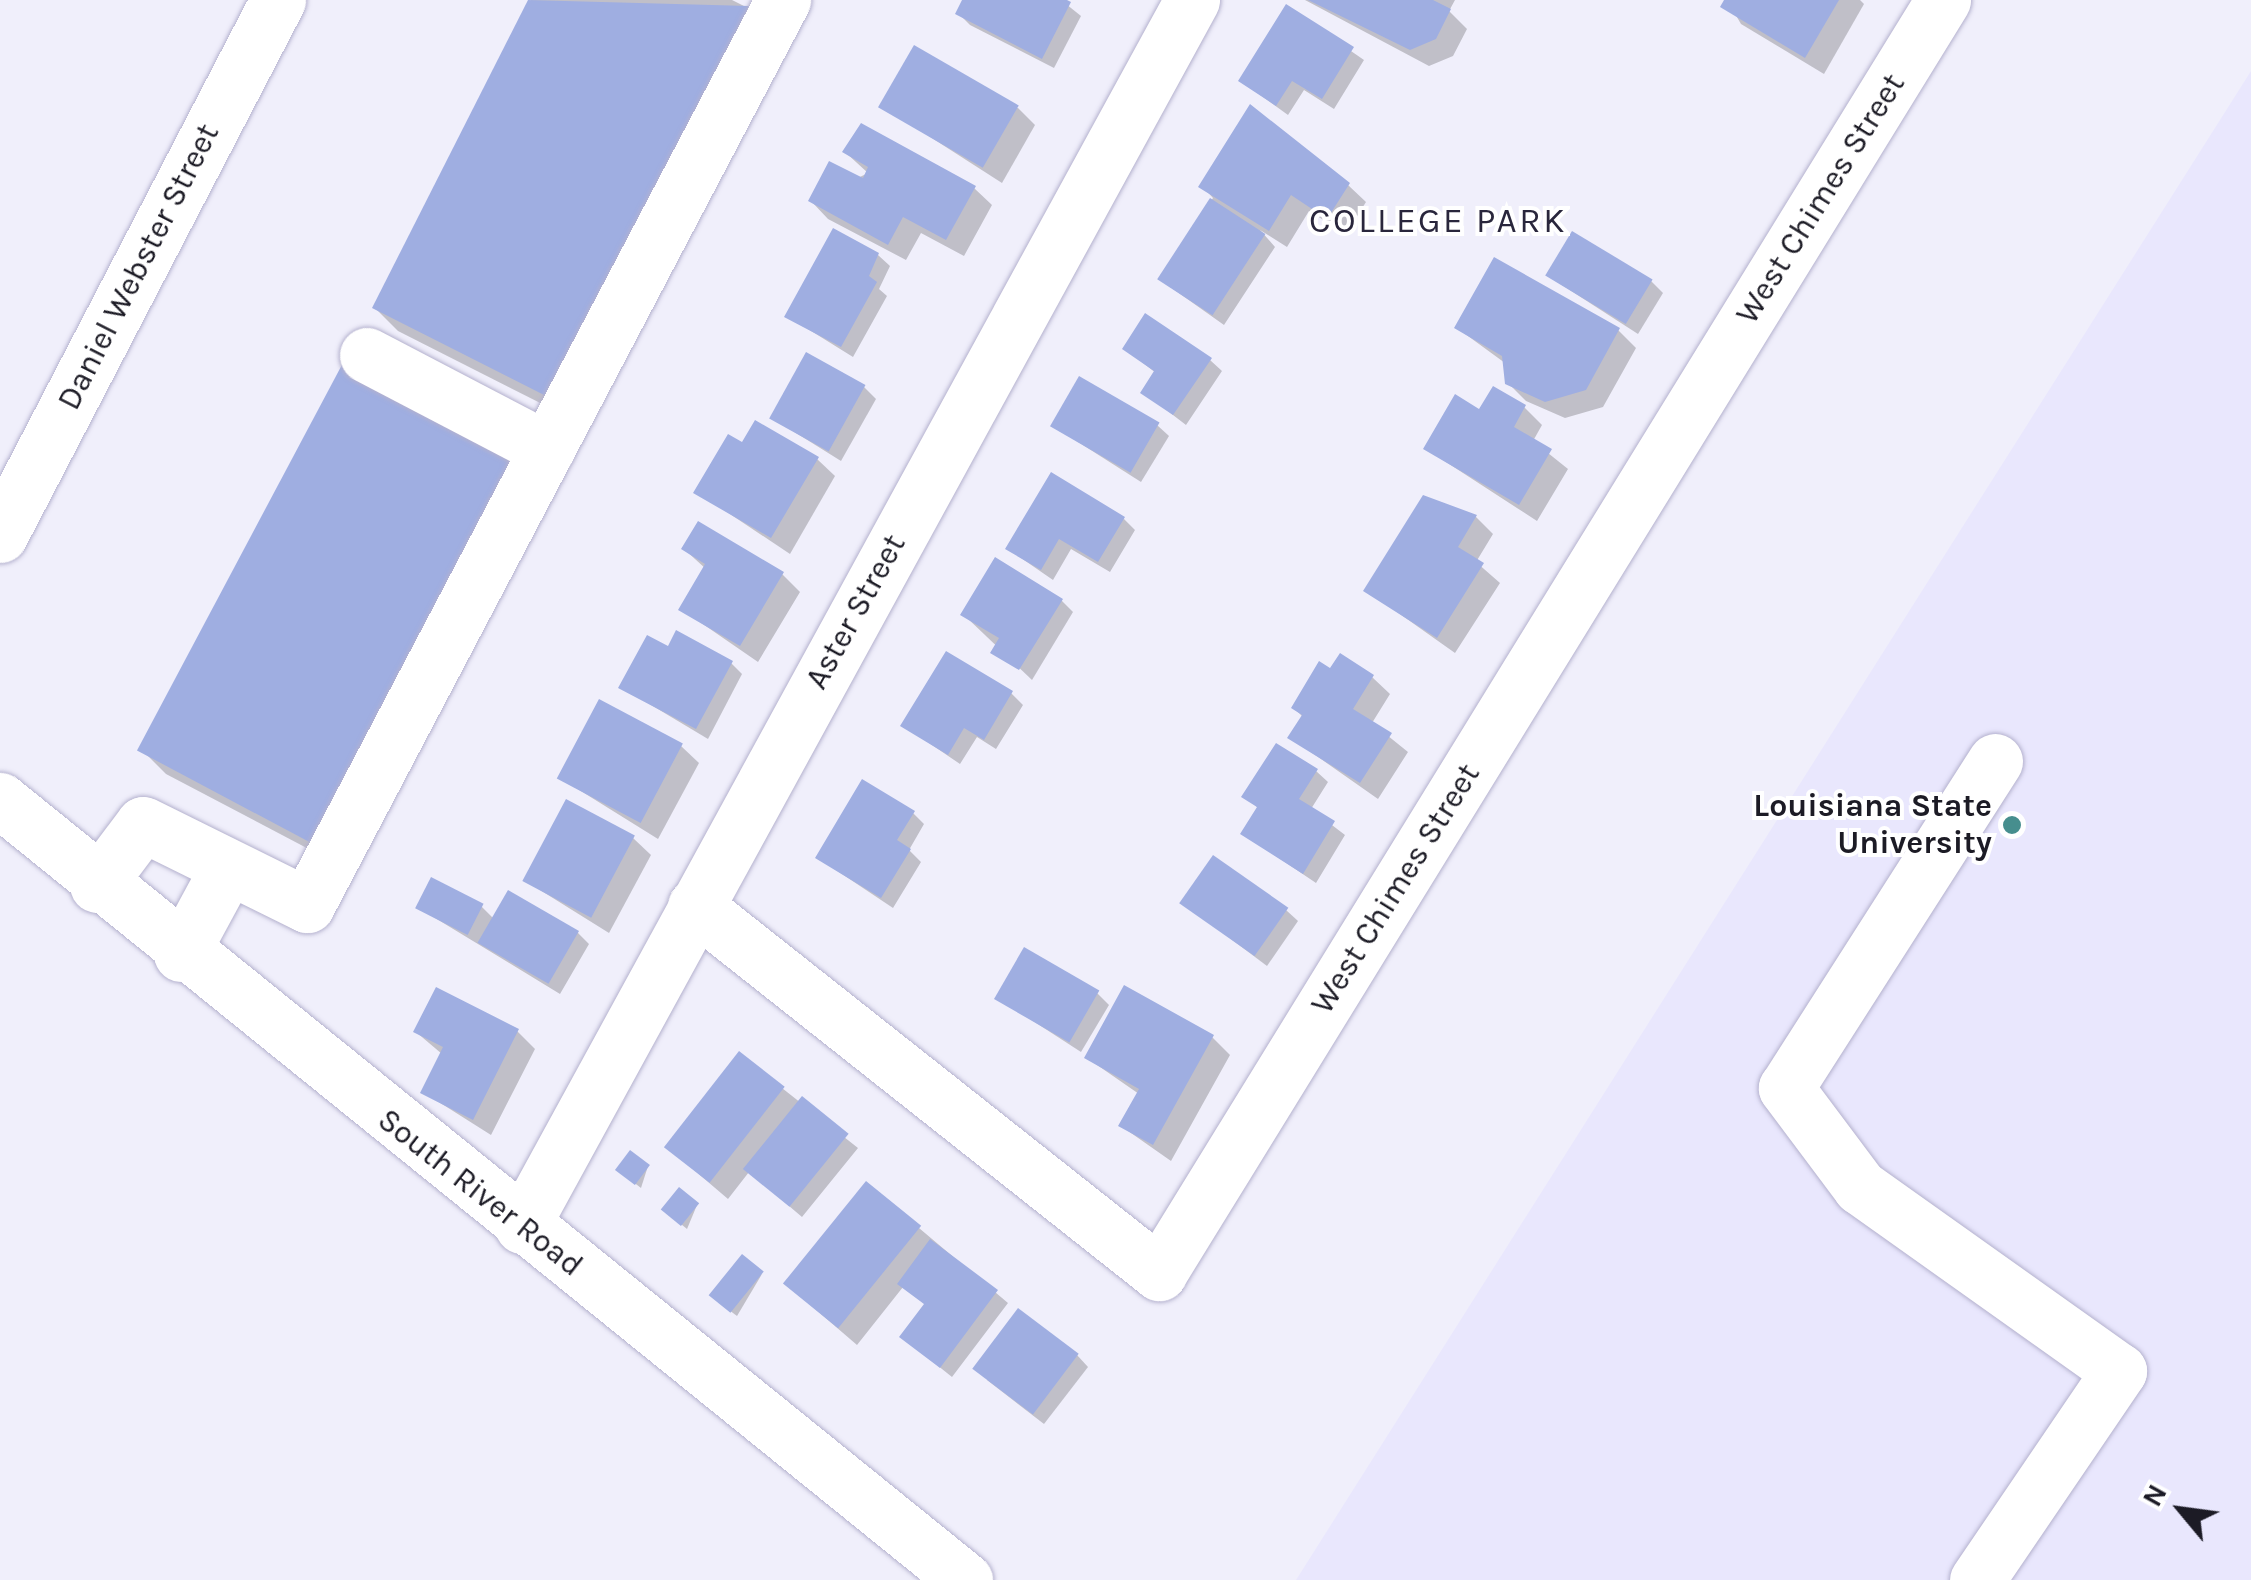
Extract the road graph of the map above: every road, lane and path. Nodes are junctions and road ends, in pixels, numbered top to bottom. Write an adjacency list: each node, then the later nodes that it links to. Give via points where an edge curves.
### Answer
1 (278, 0): 7 (street, Daniel Webster Street)
2 (1192, 0): 12 (street, Aster Street)
3 (1943, 0): 12 (street, West Chimes Street, via 1159,1274)
4 (778, 2): 6 (street)
5 (367, 355): 6 (street)
6 (547, 448): 10 (street, via 306,905)
7 (0, 535)
8 (1995, 761): 16 (street, via 1786,1088 1860,1186 2120,1371)
9 (0, 800): 11 (street, South River Road)
10 (228, 868): 11 (street, via 143,824); 13 (street)
11 (97, 886): 13 (street, South River Road)
12 (696, 906): 14 (street, Aster Street)
13 (181, 954): 14 (street, South River Road)
14 (522, 1226): 15 (street, South River Road)
15 (965, 1580)
16 (1977, 1580)

